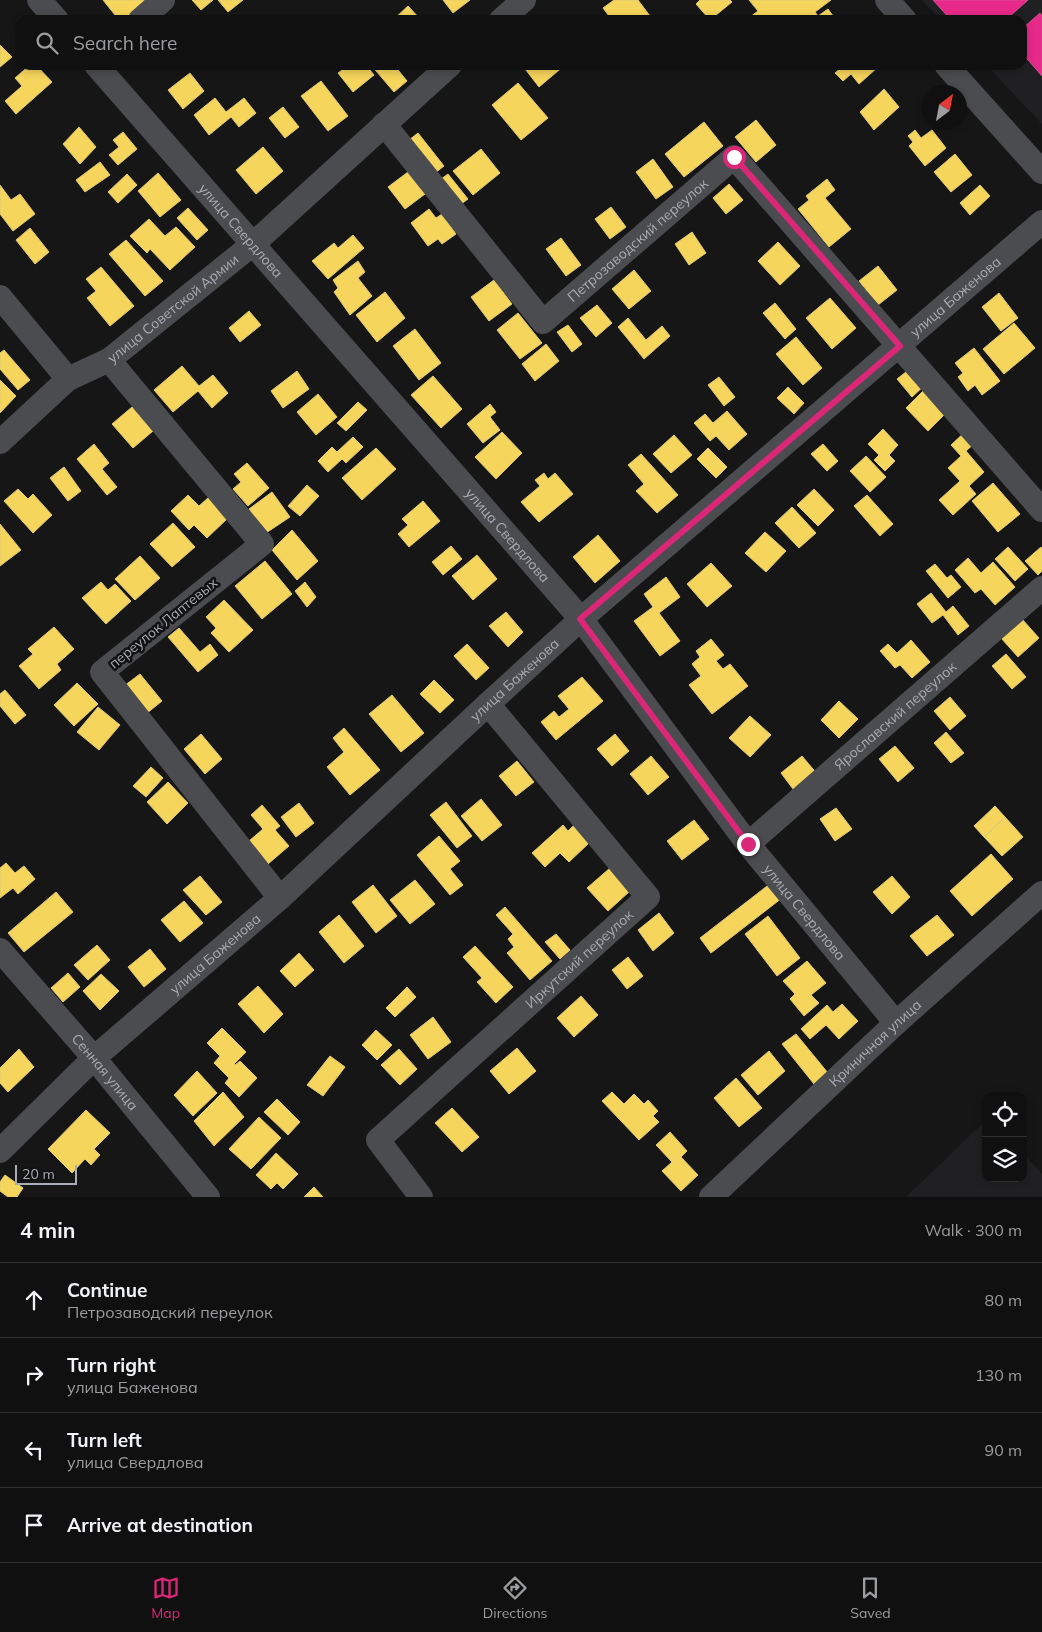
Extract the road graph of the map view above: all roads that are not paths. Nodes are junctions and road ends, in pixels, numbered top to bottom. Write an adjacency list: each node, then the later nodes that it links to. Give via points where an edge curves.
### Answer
1 (39, 0): 5 (street)
2 (163, 0): 6 (street)
3 (524, 0): 7 (street)
4 (887, 0): 8 (street)
5 (52, 15)
6 (146, 15)
7 (507, 15)
8 (900, 15)
9 (100, 70): 15 (street, улица Свердлова)
10 (444, 70): 12 (street, улица Советской Армии)
11 (950, 70): 13 (street)
12 (384, 124): 15 (street, улица Советской Армии); 17 (street, Петрозаводский переулок, via 542,322 734,157)
13 (1042, 172)
14 (1042, 222): 17 (street, улица Баженова)
15 (253, 244): 18 (street, улица Советской Армии); 23 (street, улица Свердлова)
16 (0, 297): 19 (street)
17 (900, 346): 21 (street); 23 (street, улица Баженова)
18 (109, 360): 19 (street, улица Советской Армии); 27 (street, переулок Лаптевых, via 262,544 102,672)
19 (68, 379): 20 (street, улица Советской Армии)
20 (0, 442)
21 (1042, 510)
22 (1042, 588): 25 (street, Ярославский переулок)
23 (580, 619): 24 (street, улица Баженова); 25 (street, улица Свердлова)
24 (488, 704): 27 (street, улица Баженова); 33 (street, Иркутский переулок, via 648,897 378,1140)
25 (748, 844): 29 (street, улица Свердлова)
26 (1042, 893): 29 (street, Криничная улица)
27 (280, 898): 30 (street, улица Баженова)
28 (0, 950): 30 (street, Сенная улица)
29 (896, 1023): 34 (street, Криничная улица)
30 (94, 1058): 31 (street, улица Баженова); 32 (street, Сенная улица)
31 (0, 1151)
32 (208, 1197)
33 (421, 1197)
34 (711, 1197)

